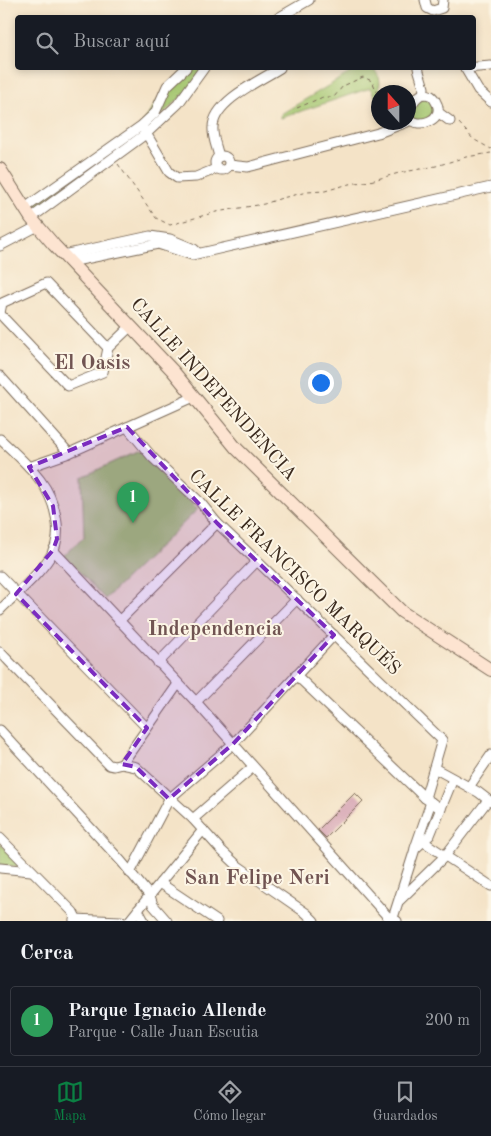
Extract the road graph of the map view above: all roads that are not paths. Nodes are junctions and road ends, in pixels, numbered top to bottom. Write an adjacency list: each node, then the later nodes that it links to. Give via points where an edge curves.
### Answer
1 (309, 0): 5 (street)
2 (425, 0): 4 (street, via 427,8)
3 (443, 0): 4 (street)
4 (438, 14)
5 (283, 15)
6 (491, 66): 7 (street)
7 (476, 67)
8 (184, 70): 19 (street, via 167,86 156,113)
9 (203, 70): 19 (street, via 178,104)
10 (277, 70): 21 (street, via 221,107 213,126)
11 (419, 70): 13 (street)
12 (466, 70): 15 (street, via 478,90)
13 (423, 94): 14 (street); 16 (street, via 433,97)
14 (416, 99)
15 (491, 102)
16 (439, 113): 17 (street); 18 (street, via 424,123)
17 (450, 121)
18 (416, 123)
19 (144, 129): 22 (street); 22 (street, via 114,158); 24 (street, via 169,172 177,178 196,177)
20 (386, 130): 23 (street, via 248,167)
21 (219, 157): 23 (street, via 227,158); 24 (street, via 215,164)
22 (103, 160): 27 (street)
23 (229, 165): 24 (street, via 224,170)
24 (218, 168)
25 (0, 169): 27 (street, CALLE INDEPENDENCIA)
26 (491, 187): 29 (street, via 198,253 150,236)
27 (32, 217): 28 (street); 29 (street, CALLE INDEPENDENCIA)
28 (0, 246)
29 (67, 259): 31 (street, CALLE INDEPENDENCIA)
30 (0, 313): 32 (street, via 2,303 46,283); 32 (street, via 68,386 102,372)
31 (131, 326): 32 (street); 34 (street, CALLE INDEPENDENCIA)
32 (108, 348)
33 (0, 376): 37 (street)
34 (194, 397): 35 (street); 50 (street, CALLE INDEPENDENCIA, via 236,448 380,592 402,612)
35 (127, 427): 37 (street); 39 (street, CALLE FRANCISCO MARQUÉS)
36 (0, 439): 38 (street)
37 (69, 453): 38 (street)
38 (29, 467): 40 (street, via 42,482 53,506 57,538)
39 (217, 523): 41 (street, CALLE FRANCISCO MARQUÉS); 46 (street)
40 (53, 550): 43 (street, via 37,573); 46 (street)
41 (257, 561): 44 (street, CALLE FRANCISCO MARQUÉS); 49 (street)
42 (0, 576): 43 (street)
43 (16, 594): 45 (street); 54 (street)
44 (297, 599): 47 (street, CALLE FRANCISCO MARQUÉS); 53 (street)
45 (0, 610)
46 (119, 621): 49 (street)
47 (334, 635): 51 (street); 60 (street, CALLE FRANCISCO MARQUÉS, via 442,740)
48 (0, 652): 58 (street, via 109,765)
49 (158, 662): 52 (street)
50 (491, 670)
51 (296, 674): 56 (street); 64 (street)
52 (178, 684): 53 (street); 54 (street)
53 (196, 702): 56 (street)
54 (148, 728): 58 (street)
55 (0, 730): 75 (street)
56 (233, 744): 59 (street); 63 (street)
57 (491, 755): 62 (street)
58 (122, 764): 63 (street, via 136,767)
59 (253, 767): 67 (street); 82 (street)
60 (434, 768): 61 (street); 64 (street)
61 (453, 778): 62 (street); 66 (street)
62 (469, 787): 65 (street)
63 (169, 799): 67 (street); 75 (street)
64 (428, 800): 66 (street); 71 (street)
65 (490, 801): 72 (street)
66 (441, 808): 70 (street)
67 (193, 819): 68 (street)
68 (203, 830): 76 (street); 87 (street, via 238,866)
69 (0, 838): 74 (street)
70 (424, 842): 71 (street); 72 (street)
71 (415, 849): 79 (street)
72 (445, 856): 77 (street); 79 (street)
73 (0, 868): 74 (street)
74 (31, 871): 81 (street, via 73,912)
75 (130, 872): 78 (street)
76 (160, 883): 78 (street); 86 (street)
77 (491, 886)
78 (150, 896): 80 (street); 85 (street, via 153,905)
79 (398, 902): 82 (street)
80 (134, 917): 84 (street)
81 (74, 920): 83 (street)
82 (394, 920)
83 (121, 921)
84 (144, 921)
85 (167, 921)
86 (217, 921)
87 (314, 921)

